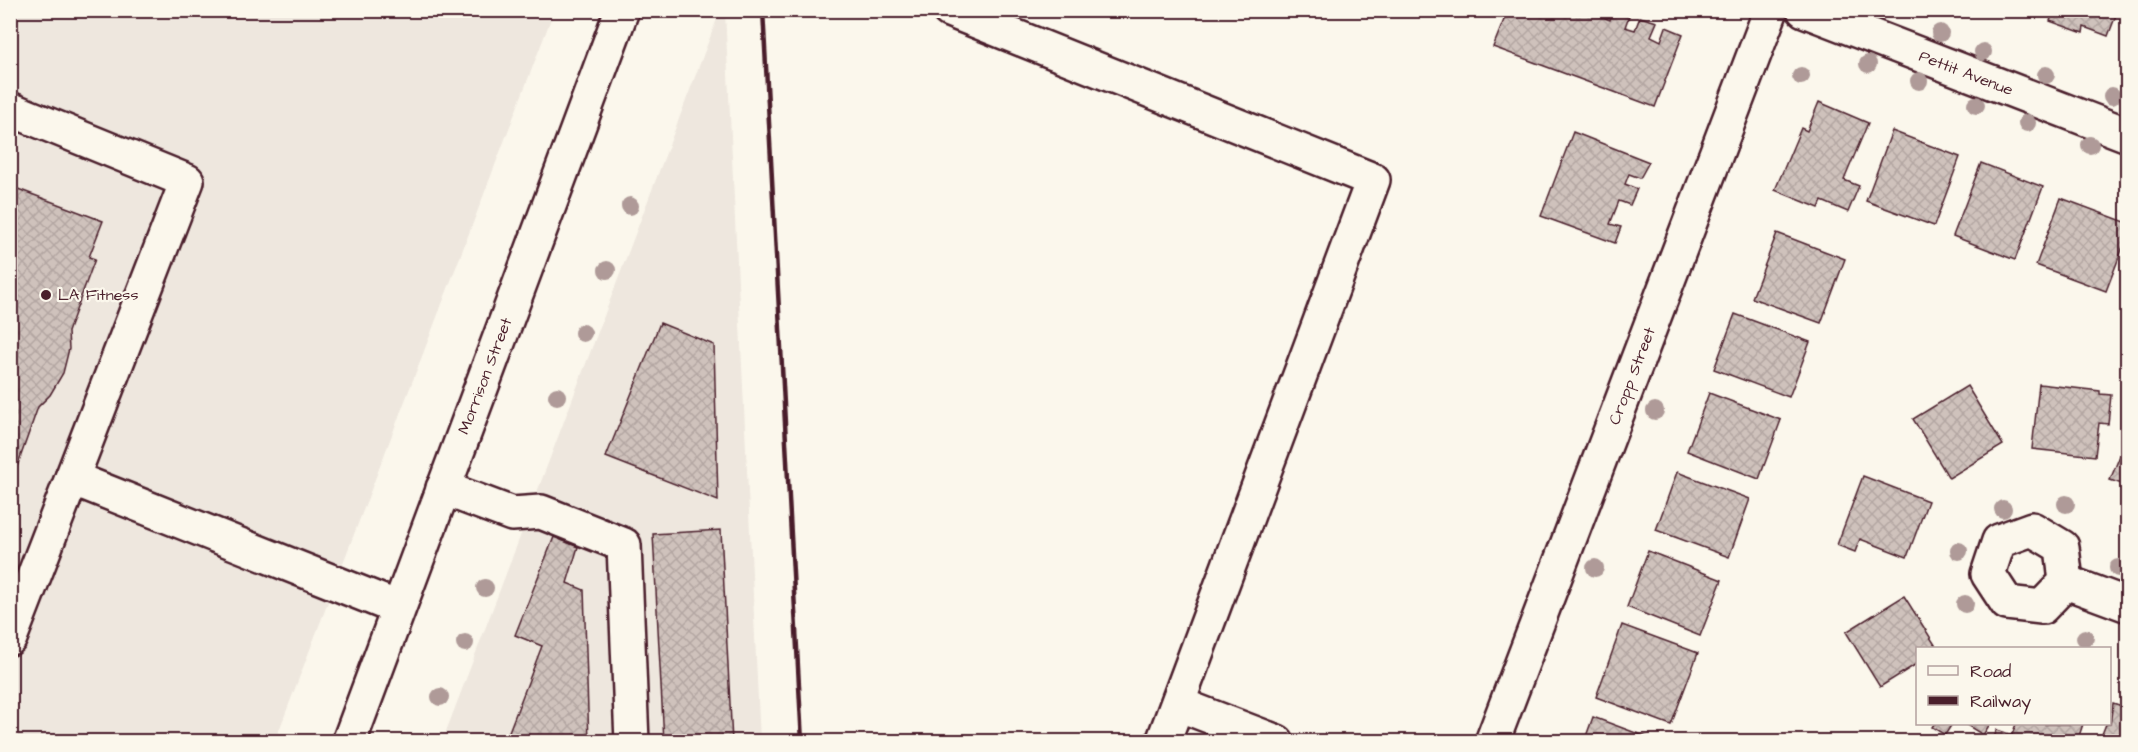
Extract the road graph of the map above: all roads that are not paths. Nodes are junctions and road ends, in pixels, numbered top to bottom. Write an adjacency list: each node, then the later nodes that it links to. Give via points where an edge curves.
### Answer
1 (622, 10): 8 (street, Morrison Street)
2 (949, 10): 13 (street, via 1373,180)
3 (1771, 10): 18 (street, Cropp Street)
4 (1804, 10): 6 (street, Pettit Avenue)
5 (10, 109): 7 (street, via 187,181)
6 (2127, 135)
7 (72, 478): 11 (street); 12 (street)
8 (443, 488): 11 (street, Morrison Street); 15 (street, via 512,514 541,512 624,545)
9 (2066, 582): 10 (street)
10 (2127, 605)
11 (398, 608): 14 (street, Morrison Street)
12 (10, 638)
13 (1178, 704): 16 (street); 17 (street)
14 (349, 741)
15 (632, 741)
16 (1163, 741)
17 (1277, 741)
18 (1492, 741)

